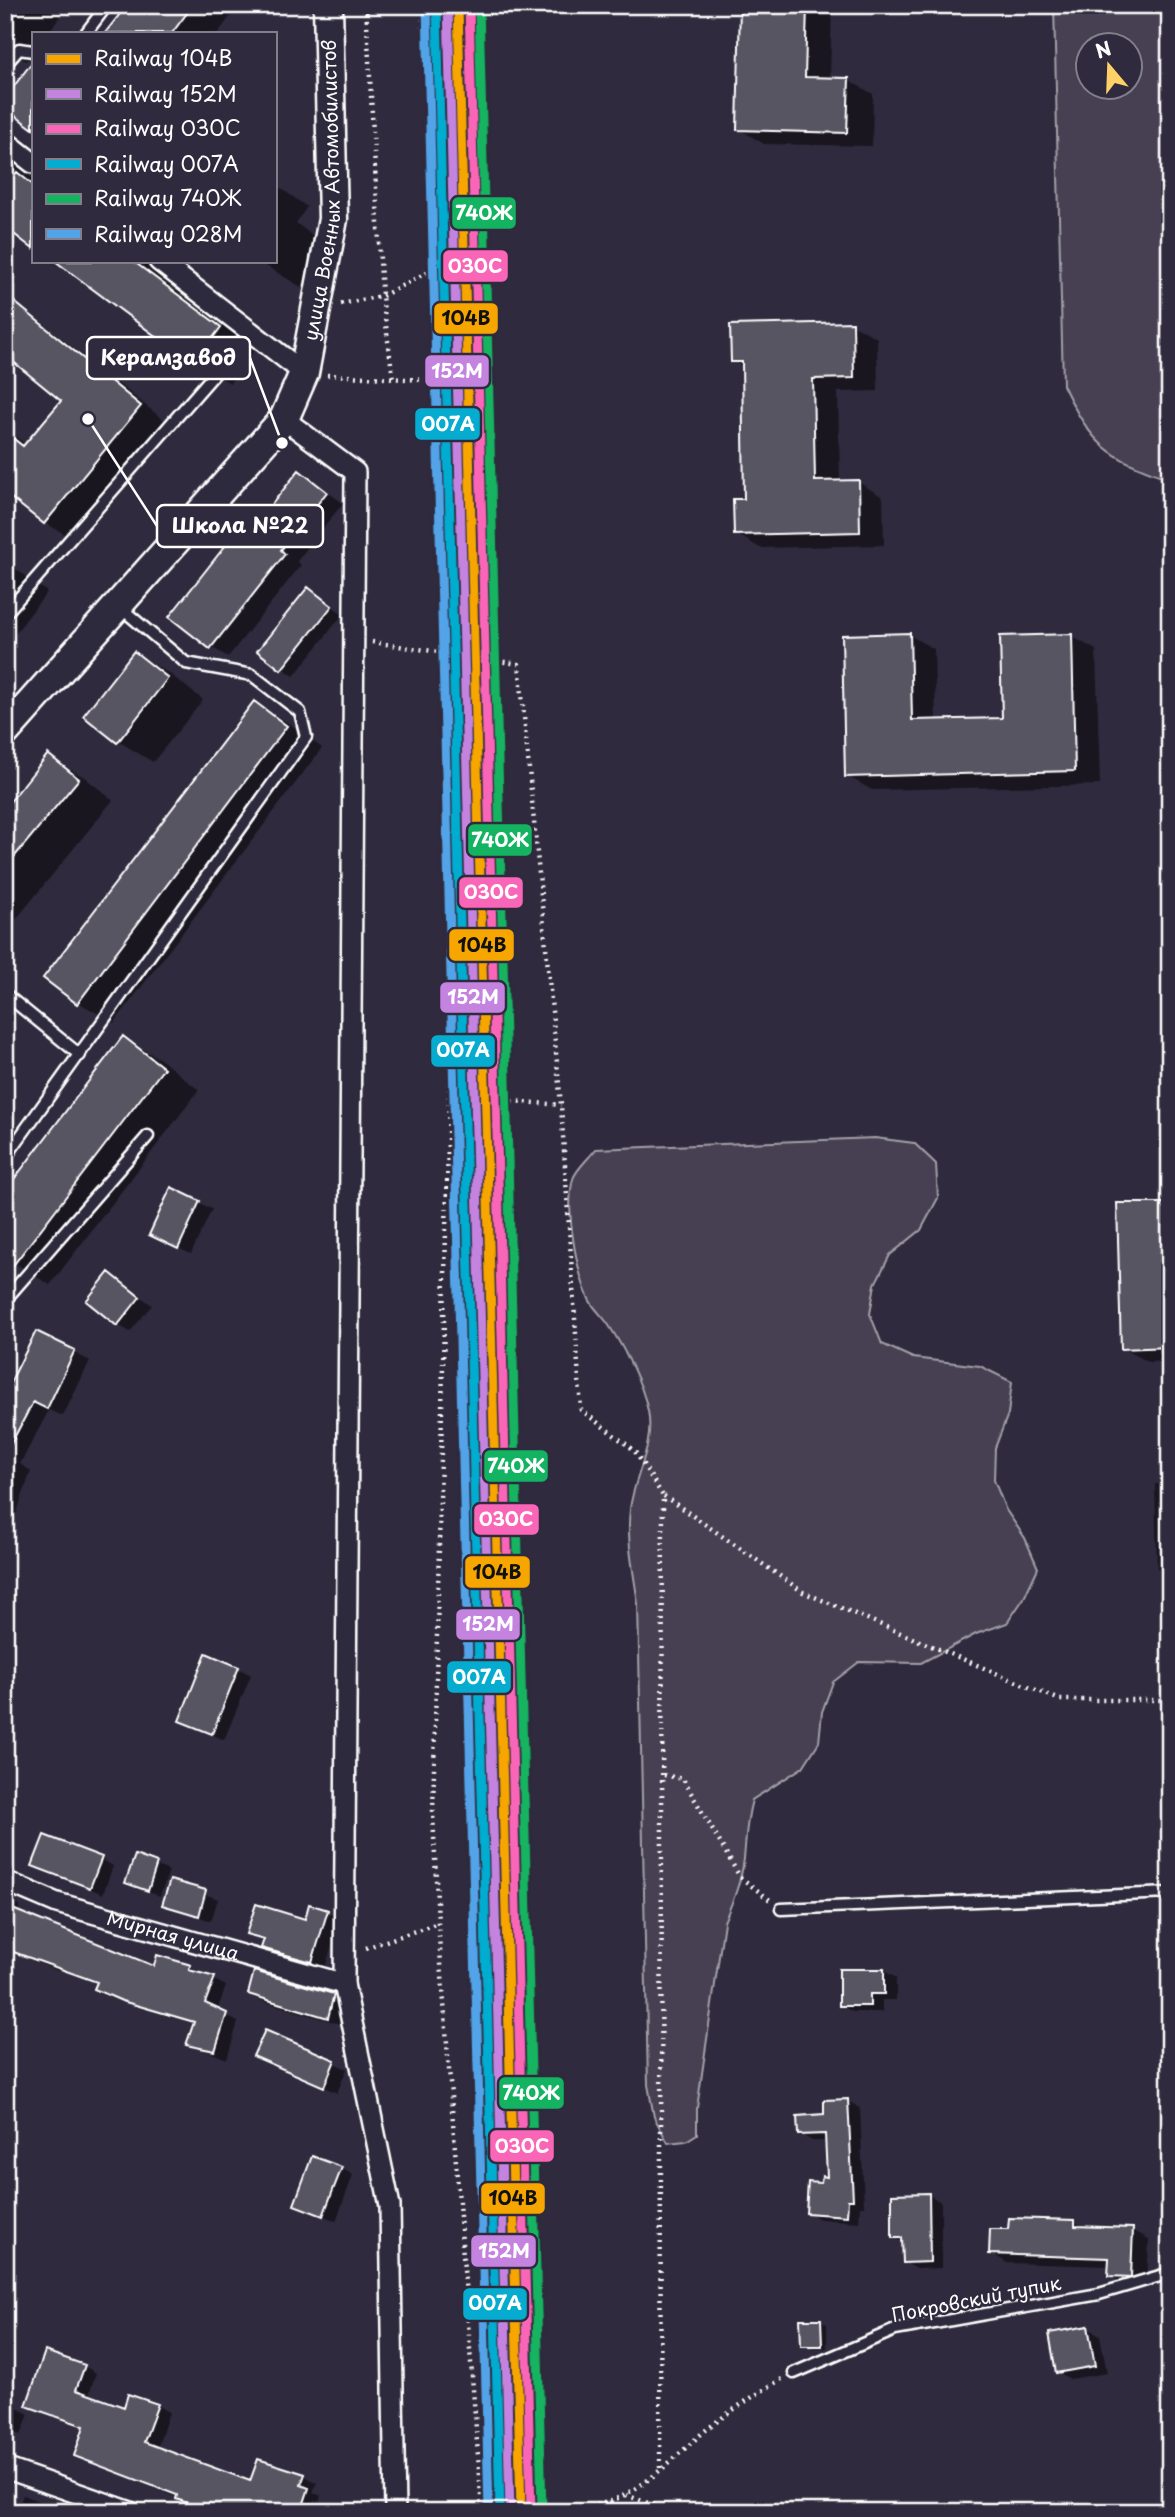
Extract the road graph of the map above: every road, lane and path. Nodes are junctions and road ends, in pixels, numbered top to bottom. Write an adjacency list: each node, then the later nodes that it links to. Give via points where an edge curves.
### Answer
1 (107, 5): 5 (lane)
2 (328, 5): 13 (street, улица Военных Автомобилистов, via 333,219)
3 (366, 5): 12 (path)
4 (422, 5): 11 (path)
5 (87, 32)
6 (32, 51): 7 (lane, via 19,49)
7 (5, 65)
8 (5, 141): 9 (street)
9 (32, 162)
10 (160, 262): 14 (street)
11 (434, 269): 12 (path); 17 (path)
12 (382, 296): 13 (path); 16 (path)
13 (316, 308): 15 (street, улица Военных Автомобилистов)
14 (251, 332): 15 (street); 20 (lane)
15 (304, 373): 16 (path); 18 (street, улица Военных Автомобилистов)
16 (393, 379): 17 (path)
17 (445, 382): 22 (path)
18 (284, 419): 19 (street, улица Военных Автомобилистов); 21 (street, via 355,472)
19 (119, 607): 23 (street, улица Военных Автомобилистов); 25 (lane, via 186,663 252,675 300,712 306,737)
20 (5, 614)
21 (354, 640): 22 (path); 38 (street)
22 (454, 653): 26 (path); 27 (path, via 519,664)
23 (5, 733)
24 (5, 994): 25 (lane)
25 (80, 1055): 29 (lane)
26 (449, 1097): 27 (path); 37 (path, via 433,1813)
27 (561, 1105): 31 (path, via 581,1410 634,1450)
28 (148, 1136): 30 (lane)
29 (5, 1158)
30 (5, 1300)
31 (663, 1496): 32 (path, via 803,1592 1060,1700); 33 (path)
32 (1170, 1700)
33 (664, 1775): 36 (path, via 683,1779 740,1877); 43 (path)
34 (5, 1881): 39 (street, Мирная улица, via 57,1903)
35 (1170, 1893): 36 (lane)
36 (781, 1909)
37 (438, 1923): 38 (path); 45 (path)
38 (344, 1956): 39 (street)
39 (344, 1984): 47 (street, via 390,2206)
40 (1170, 2273): 41 (lane, Покровский тупик, via 1099,2294 895,2330)
41 (794, 2373): 43 (path, via 753,2396)
42 (5, 2468): 46 (street)
43 (660, 2472): 44 (path)
44 (625, 2495): 50 (path, via 590,2507); 51 (path)
45 (482, 2509): 48 (path); 49 (path)
46 (131, 2512)
47 (395, 2512)
48 (443, 2512)
49 (530, 2512)
50 (548, 2512)
51 (673, 2512)

